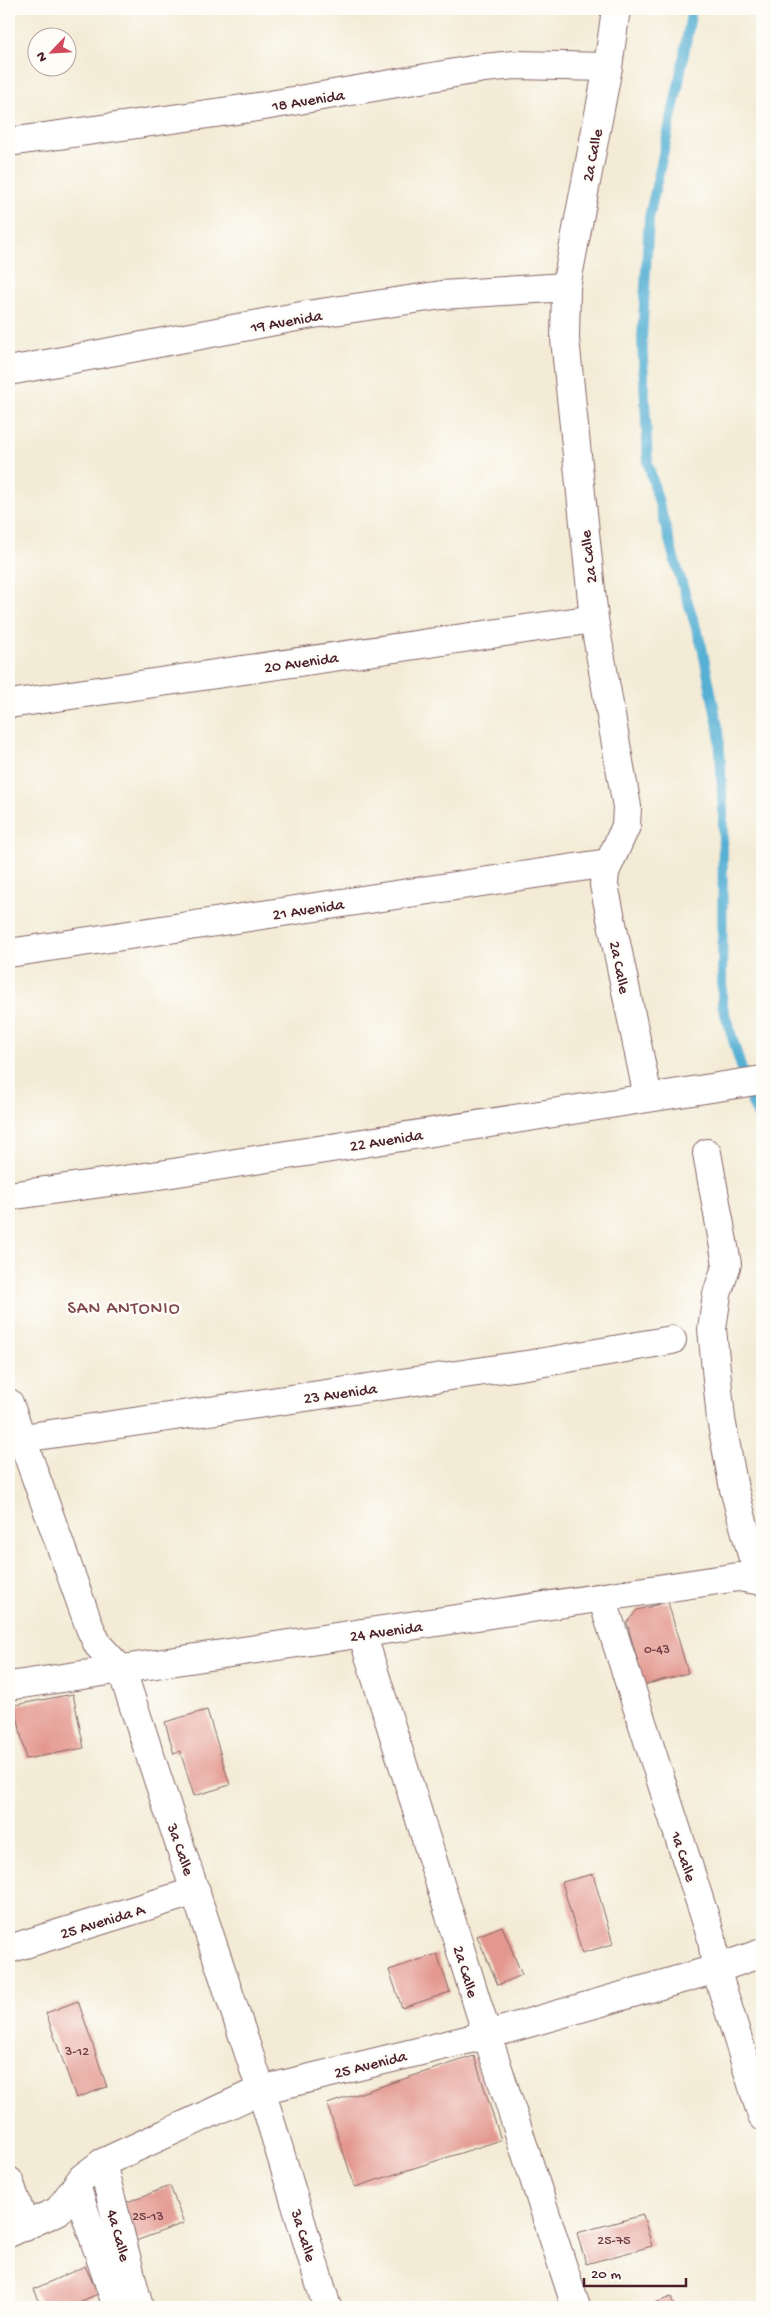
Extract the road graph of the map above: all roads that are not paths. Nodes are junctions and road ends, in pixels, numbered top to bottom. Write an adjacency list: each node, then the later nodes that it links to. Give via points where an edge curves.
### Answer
1 (616, 9): 2 (street, 2a Calle)
2 (608, 67): 3 (street, 18 Avenida, via 514,65 484,68 264,106); 4 (street, 2a Calle)
3 (9, 142)
4 (566, 287): 5 (street, 19 Avenida, via 442,295 317,314); 6 (street, 2a Calle, via 565,340)
5 (9, 371)
6 (594, 619): 7 (street, 20 Avenida); 8 (street, 2a Calle, via 627,807 626,826)
7 (9, 704)
8 (608, 863): 9 (street, 21 Avenida); 11 (street, 2a Calle, via 604,884)
9 (9, 953)
10 (762, 1080): 11 (street, 22 Avenida)
11 (648, 1098): 13 (street, 22 Avenida)
12 (707, 1152): 17 (street, via 727,1264 717,1294 712,1329 721,1419 734,1489)
13 (9, 1196)
14 (672, 1340): 16 (street, 23 Avenida, via 523,1365)
15 (9, 1403): 16 (street, 3a Calle)
16 (15, 1439): 20 (street, 3a Calle, via 98,1645)
17 (762, 1580): 18 (street, 24 Avenida, via 738,1577)
18 (602, 1598): 19 (street, 24 Avenida); 25 (street, 1a Calle, via 712,1939)
19 (362, 1633): 20 (street, 24 Avenida); 26 (street, 2a Calle)
20 (122, 1671): 21 (street, 24 Avenida); 22 (street, 3a Calle)
21 (9, 1686)
22 (196, 1891): 23 (street, 25 Avenida A); 27 (street, 3a Calle)
23 (9, 1950)
24 (762, 1953): 25 (street, 25 Avenida)
25 (716, 1970): 26 (street, 25 Avenida); 28 (street, 1a Calle)
26 (487, 2035): 27 (street, 25 Avenida); 36 (street, 2a Calle)
27 (261, 2090): 29 (street, 25 Avenida); 35 (street, 3a Calle)
28 (762, 2116)
29 (102, 2163): 31 (street, 25 Avenida, via 90,2170); 34 (street, 4a Calle)
30 (9, 2180): 32 (street)
31 (76, 2186): 32 (street, 25 Avenida, via 58,2211); 33 (street, 4a Calle)
32 (17, 2230)
33 (117, 2307)
34 (139, 2307)
35 (327, 2307)
36 (576, 2307)

